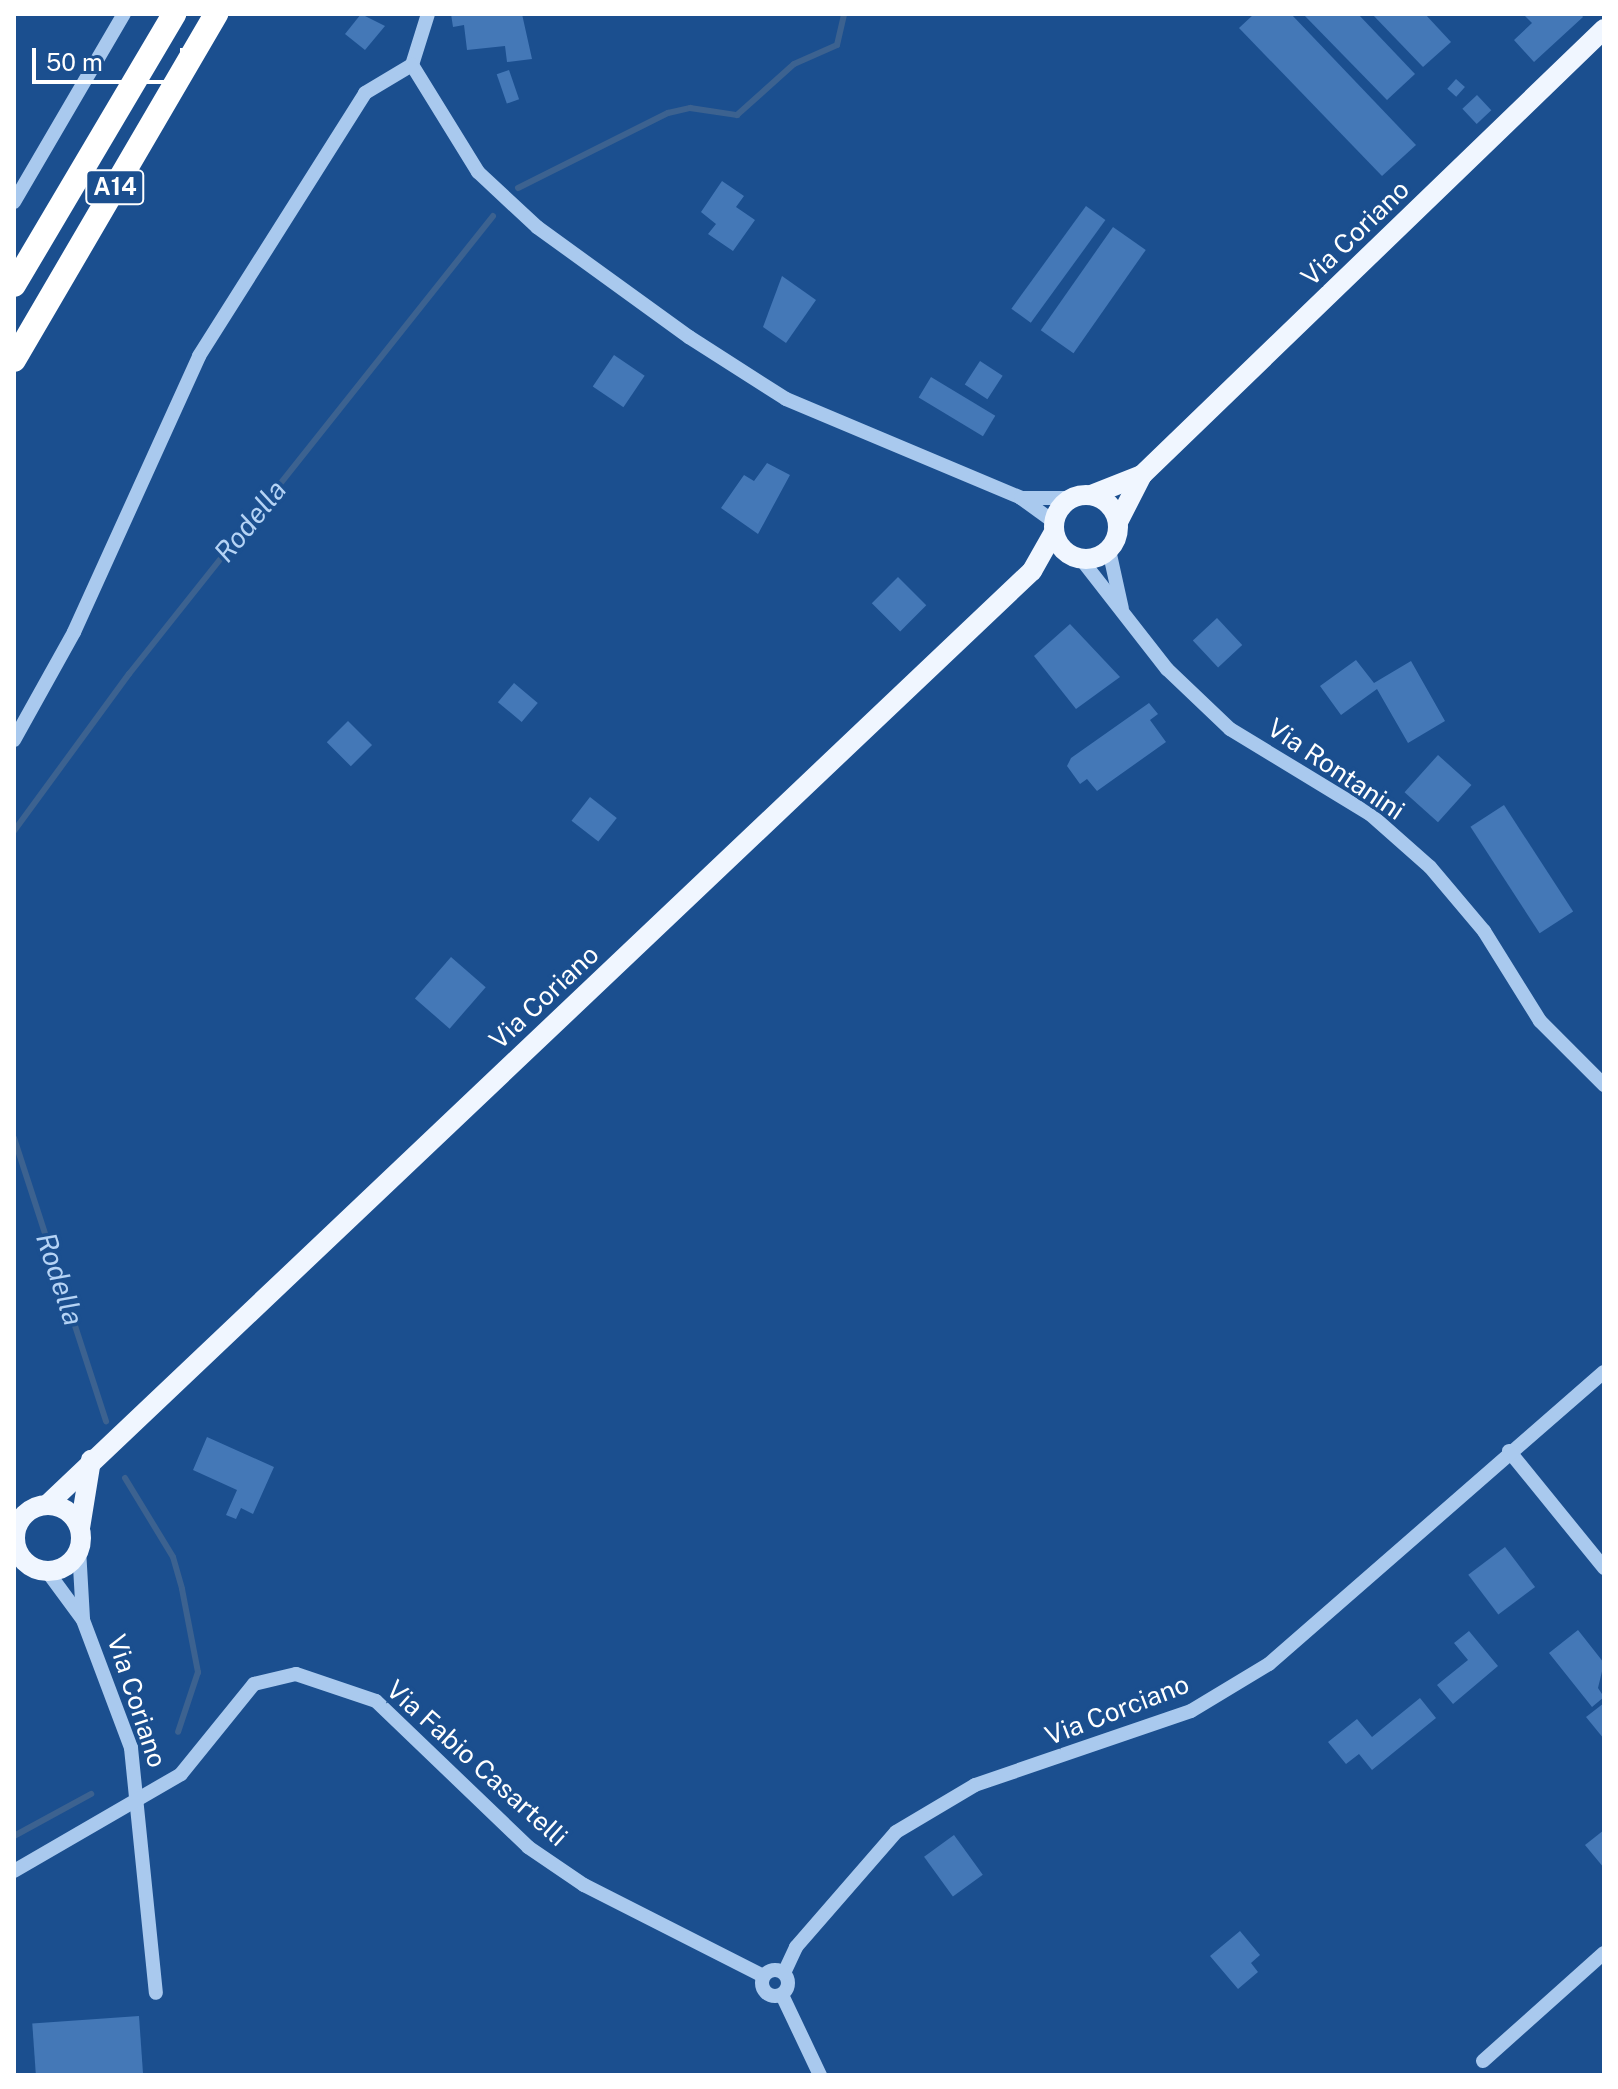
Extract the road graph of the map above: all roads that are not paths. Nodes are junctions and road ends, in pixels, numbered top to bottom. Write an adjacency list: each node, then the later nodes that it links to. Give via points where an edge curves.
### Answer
1 (124, 14): 7 (street)
2 (174, 14): 8 (highway, A14)
3 (216, 14): 9 (highway, A14)
4 (428, 14): 6 (street)
5 (1604, 29): 10 (main road, Via Coriano)
6 (412, 65): 12 (street, via 478,172 537,227 689,337 786,399); 19 (street, via 365,93 199,356 74,632)
7 (14, 202)
8 (14, 285)
9 (14, 360)
10 (1142, 475): 11 (main road, Via Coriano); 13 (main road, Via Coriano)
11 (1081, 496): 12 (street); 13 (main road, via 1109,504); 14 (main road)
12 (1021, 498): 14 (street)
13 (1118, 522): 15 (main road)
14 (1054, 527): 16 (main road); 17 (main road, Via Coriano)
15 (1109, 550): 16 (main road); 18 (street, Via Rontanini)
16 (1076, 557): 17 (main road, Via Coriano); 18 (street, Via Rontanini)
17 (1032, 571): 23 (main road, Via Coriano)
18 (1123, 613): 20 (street, Via Rontanini, via 1167,669 1230,729 1370,814 1430,867 1484,931 1540,1021)
19 (14, 740)
20 (1604, 1085)
21 (1604, 1372): 22 (street, Via Corciano)
22 (1509, 1451): 28 (street); 33 (street, Via Corciano, via 1269,1664 1191,1711 975,1785 896,1832 796,1947)
23 (91, 1460): 24 (main road, Via Coriano); 26 (main road, Via Coriano)
24 (48, 1504): 25 (main road); 26 (main road, via 67,1511)
25 (17, 1520): 27 (main road, via 14,1537)
26 (80, 1538): 27 (main road, via 67,1565); 29 (street, Via Coriano)
27 (30, 1568): 29 (street, Via Coriano)
28 (1604, 1568)
29 (83, 1620): 30 (street, Via Coriano, via 131,1748)
30 (139, 1800): 31 (street, Via Fabio Casartelli); 34 (street, Via Fabio Casartelli, via 181,1774 254,1684 296,1674 330,1680 397,1719 528,1847 584,1885); 35 (street, Via Coriano)
31 (14, 1871)
32 (1604, 1953): 37 (street)
33 (784, 1973): 34 (street); 36 (street, Via Corciano)
34 (763, 1976): 36 (street, via 765,1993)
35 (156, 1993)
36 (782, 1995): 38 (street)
37 (1483, 2061)
38 (820, 2075)

